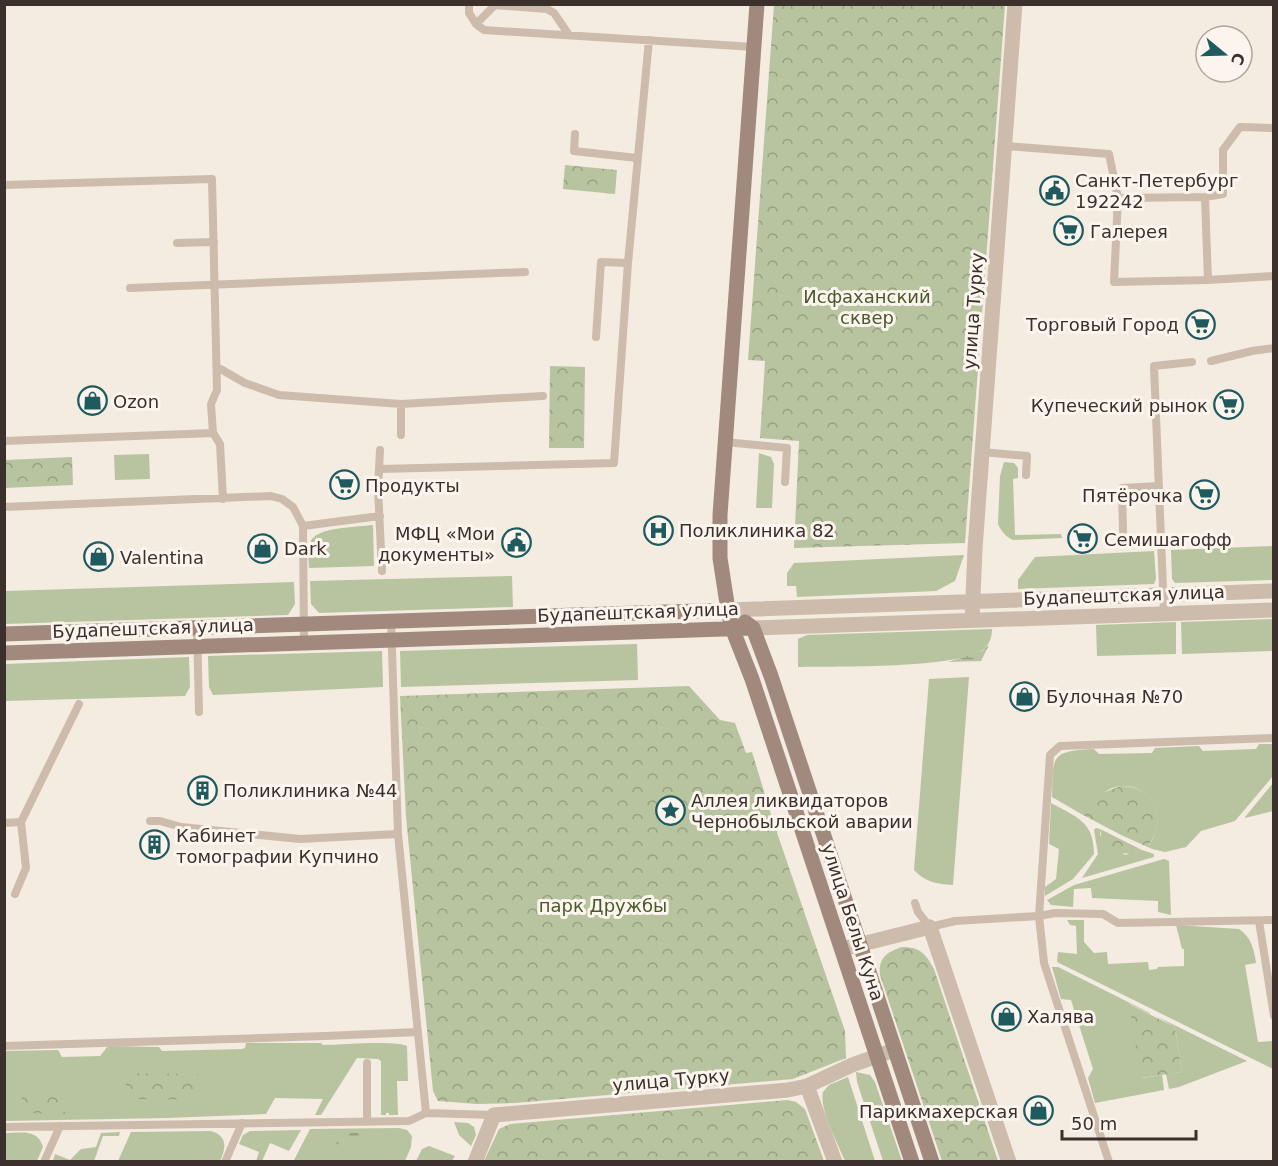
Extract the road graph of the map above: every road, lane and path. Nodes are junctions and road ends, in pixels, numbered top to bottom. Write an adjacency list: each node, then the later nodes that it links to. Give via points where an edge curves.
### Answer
1 (469, 4): 4 (lane)
2 (757, 4): 7 (street)
3 (1015, 4): 10 (street, улица Турку)
4 (476, 24): 5 (lane, via 484,30); 5 (lane, via 495,5 547,9)
5 (570, 35): 6 (lane)
6 (649, 40): 7 (lane); 11 (lane)
7 (754, 47): 33 (street)
8 (1274, 128): 13 (lane, via 1240,127 1223,150 1223,194)
9 (575, 134): 11 (lane, via 574,151)
10 (1005, 147): 14 (lane, via 1109,154); 35 (street, улица Турку)
11 (637, 158): 17 (lane)
12 (4, 184): 15 (lane, via 212,179)
13 (1205, 197): 14 (lane); 20 (lane)
14 (1118, 198): 20 (lane, via 1114,282)
15 (214, 242): 16 (lane); 21 (lane)
16 (177, 243)
17 (628, 263): 23 (lane, via 601,262); 36 (lane, via 614,463)
18 (525, 272): 21 (lane)
19 (1274, 276): 20 (lane)
20 (1208, 280)
21 (215, 283): 22 (lane); 27 (lane)
22 (130, 288)
23 (596, 337)
24 (1274, 348): 25 (lane)
25 (1211, 361)
26 (1192, 362): 39 (lane, via 1154,366)
27 (217, 368): 29 (lane, via 279,395); 30 (lane, via 218,390 211,404)
28 (543, 396): 29 (lane)
29 (401, 404): 31 (lane)
30 (213, 433): 32 (lane); 40 (lane, via 220,444)
31 (402, 435)
32 (4, 441)
33 (725, 442): 38 (lane, via 787,448); 49 (street, via 719,538)
34 (380, 450): 36 (lane)
35 (982, 452): 37 (lane, via 1028,456); 48 (street, улица Турку)
36 (380, 470): 42 (lane)
37 (1026, 475)
38 (785, 482)
39 (1159, 486): 44 (lane, via 1122,488); 47 (lane)
40 (223, 498): 41 (lane); 43 (lane, via 282,499)
41 (4, 507)
42 (380, 516): 43 (lane); 45 (lane)
43 (303, 526): 54 (lane)
44 (1123, 531)
45 (382, 571)
46 (1274, 591): 47 (street, Будапештская улица)
47 (1163, 595): 48 (street, Будапештская улица); 51 (lane)
48 (972, 602): 49 (street, Будапештская улица); 52 (street, улица Турку)
49 (728, 610): 53 (street, Будапештская улица); 56 (street, улица Белы Куна); 57 (street)
50 (1274, 610): 51 (street, Будапештская улица)
51 (1164, 614): 52 (street, Будапештская улица)
52 (972, 620): 57 (street, Будапештская улица)
53 (391, 621): 54 (street, Будапештская улица); 59 (lane)
54 (304, 624): 55 (street, Будапештская улица); 60 (lane)
55 (197, 627): 58 (street, Будапештская улица); 61 (lane)
56 (732, 628): 57 (street, Будапештская улица); 59 (street, Будапештская улица); 77 (street, улица Белы Куна)
57 (753, 628): 76 (street, улица Белы Куна)
58 (4, 634)
59 (392, 639): 60 (street, Будапештская улица); 69 (lane)
60 (304, 642): 61 (street, Будапештская улица)
61 (197, 646): 62 (street, Будапештская улица); 64 (lane)
62 (4, 653)
63 (79, 705): 68 (lane)
64 (199, 712)
65 (1274, 738): 72 (lane, via 1060,746 1050,755)
66 (150, 821): 69 (lane, via 300,839)
67 (4, 822): 68 (lane)
68 (21, 822): 70 (lane, via 26,868)
69 (398, 834): 79 (lane)
70 (15, 894)
71 (915, 903): 75 (lane)
72 (1040, 916): 74 (lane, via 1103,914 1118,923); 75 (lane, via 955,921); 98 (lane, via 1044,963)
73 (1274, 920): 74 (lane)
74 (1259, 921): 78 (lane)
75 (930, 927): 76 (street); 97 (street)
76 (860, 944): 77 (street); 81 (street, улица Белы Куна)
77 (842, 949): 82 (street, улица Белы Куна)
78 (1274, 1016)
79 (417, 1032): 80 (lane); 85 (lane)
80 (4, 1046)
81 (894, 1050): 82 (street, улица Турку); 96 (street, улица Белы Куна)
82 (877, 1056): 84 (street, улица Турку); 95 (street, улица Белы Куна)
83 (367, 1063): 87 (lane)
84 (807, 1086): 86 (street, улица Турку); 94 (street)
85 (426, 1113): 86 (lane); 87 (lane, via 409,1121)
86 (494, 1115): 93 (street)
87 (367, 1122): 88 (lane)
88 (242, 1124): 89 (lane); 92 (lane)
89 (60, 1126): 90 (lane); 91 (lane)
90 (4, 1127)
91 (44, 1161)
92 (225, 1161)
93 (475, 1161)
94 (835, 1161)
95 (912, 1161)
96 (932, 1161)
97 (1009, 1161)
98 (1109, 1161)

